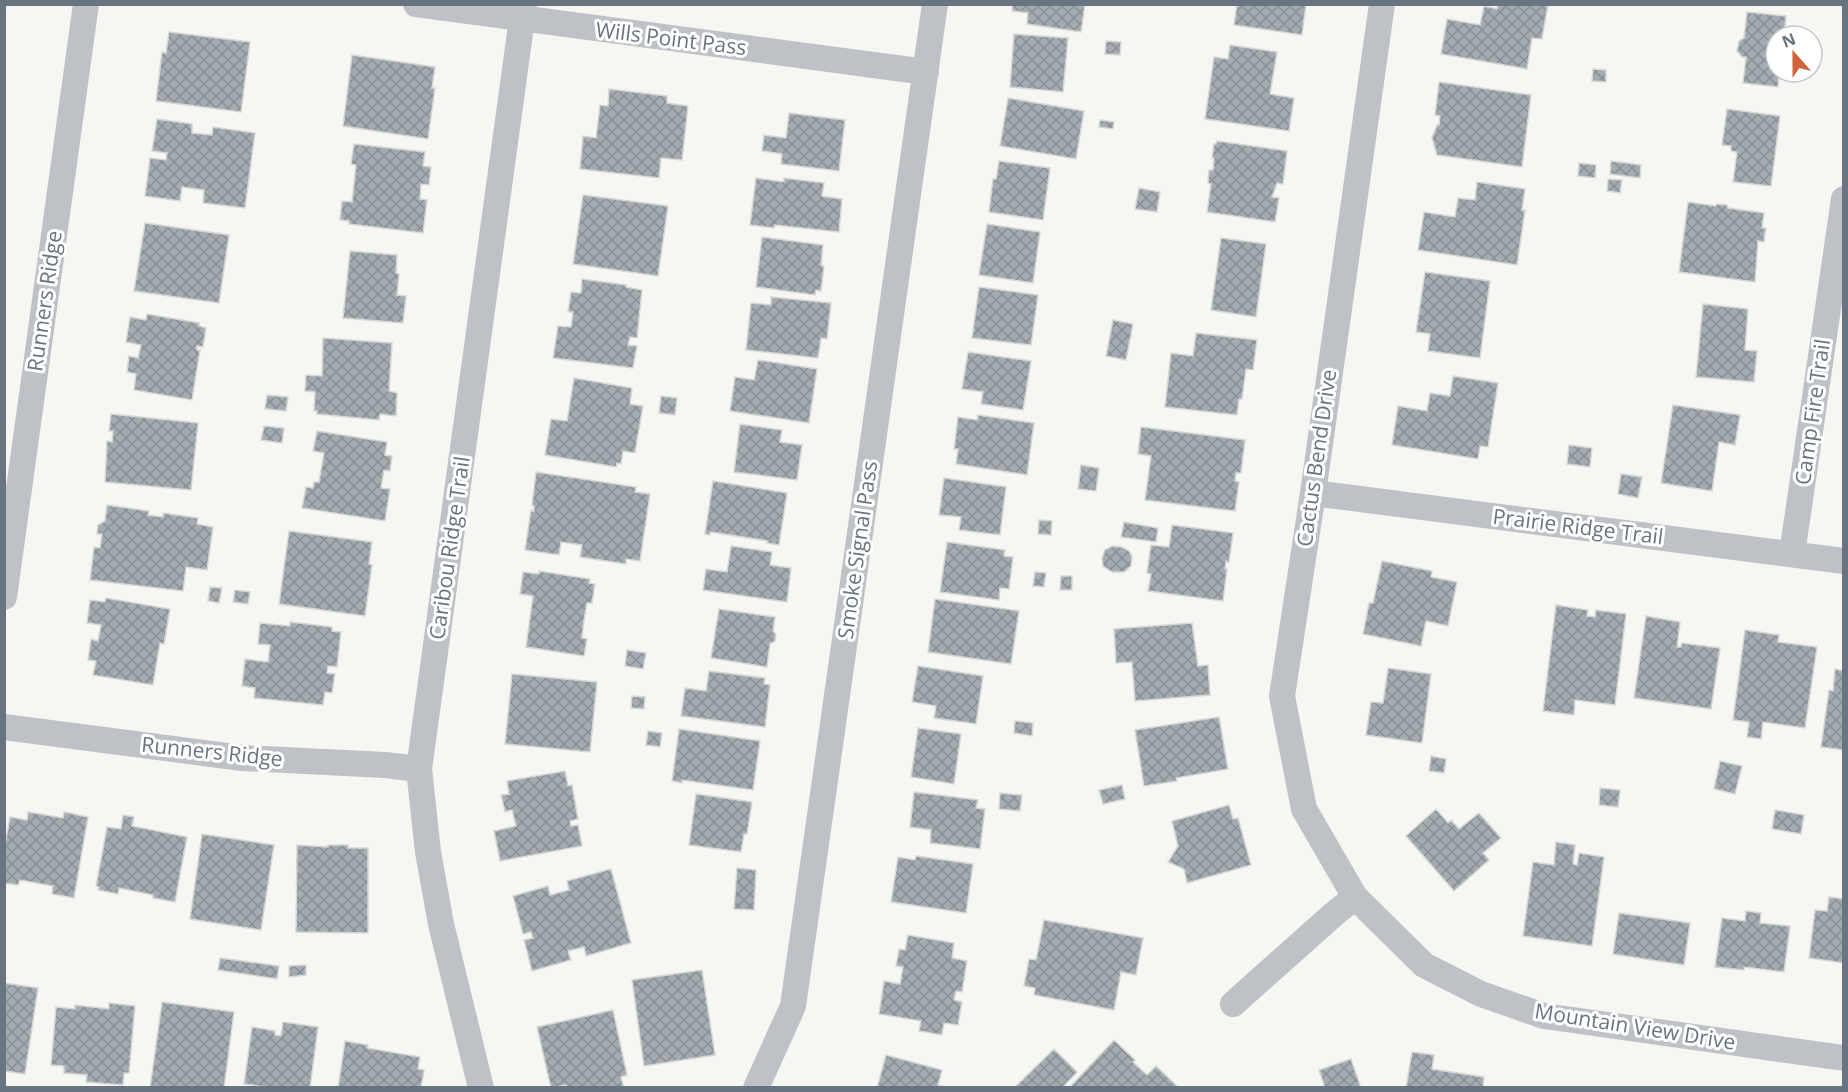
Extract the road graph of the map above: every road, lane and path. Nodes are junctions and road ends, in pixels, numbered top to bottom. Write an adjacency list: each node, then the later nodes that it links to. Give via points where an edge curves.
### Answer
1 (86, 4): 11 (street, Runners Ridge)
2 (416, 4): 5 (street, Wills Point Pass)
3 (935, 4): 6 (street, Smoke Signal Pass)
4 (1382, 4): 8 (street, Cactus Bend Drive)
5 (522, 12): 6 (street, Wills Point Pass); 13 (street, Caribou Ridge Trail)
6 (926, 72): 18 (street, Smoke Signal Pass, via 793,1006)
7 (1844, 199): 9 (street, Camp Fire Trail)
8 (1313, 493): 9 (street, Prairie Ridge Trail); 14 (street, Cactus Bend Drive, via 1282,696 1304,809)
9 (1792, 554): 10 (street, Prairie Ridge Trail)
10 (1844, 561)
11 (4, 597)
12 (4, 727): 13 (street, Runners Ridge, via 242,758)
13 (419, 769): 17 (street, Caribou Ridge Trail, via 441,924)
14 (1355, 897): 15 (street); 16 (street, Mountain View Drive, via 1424,966 1481,994 1544,1016)
15 (1233, 1004)
16 (1844, 1058)
17 (481, 1088)
18 (756, 1088)

